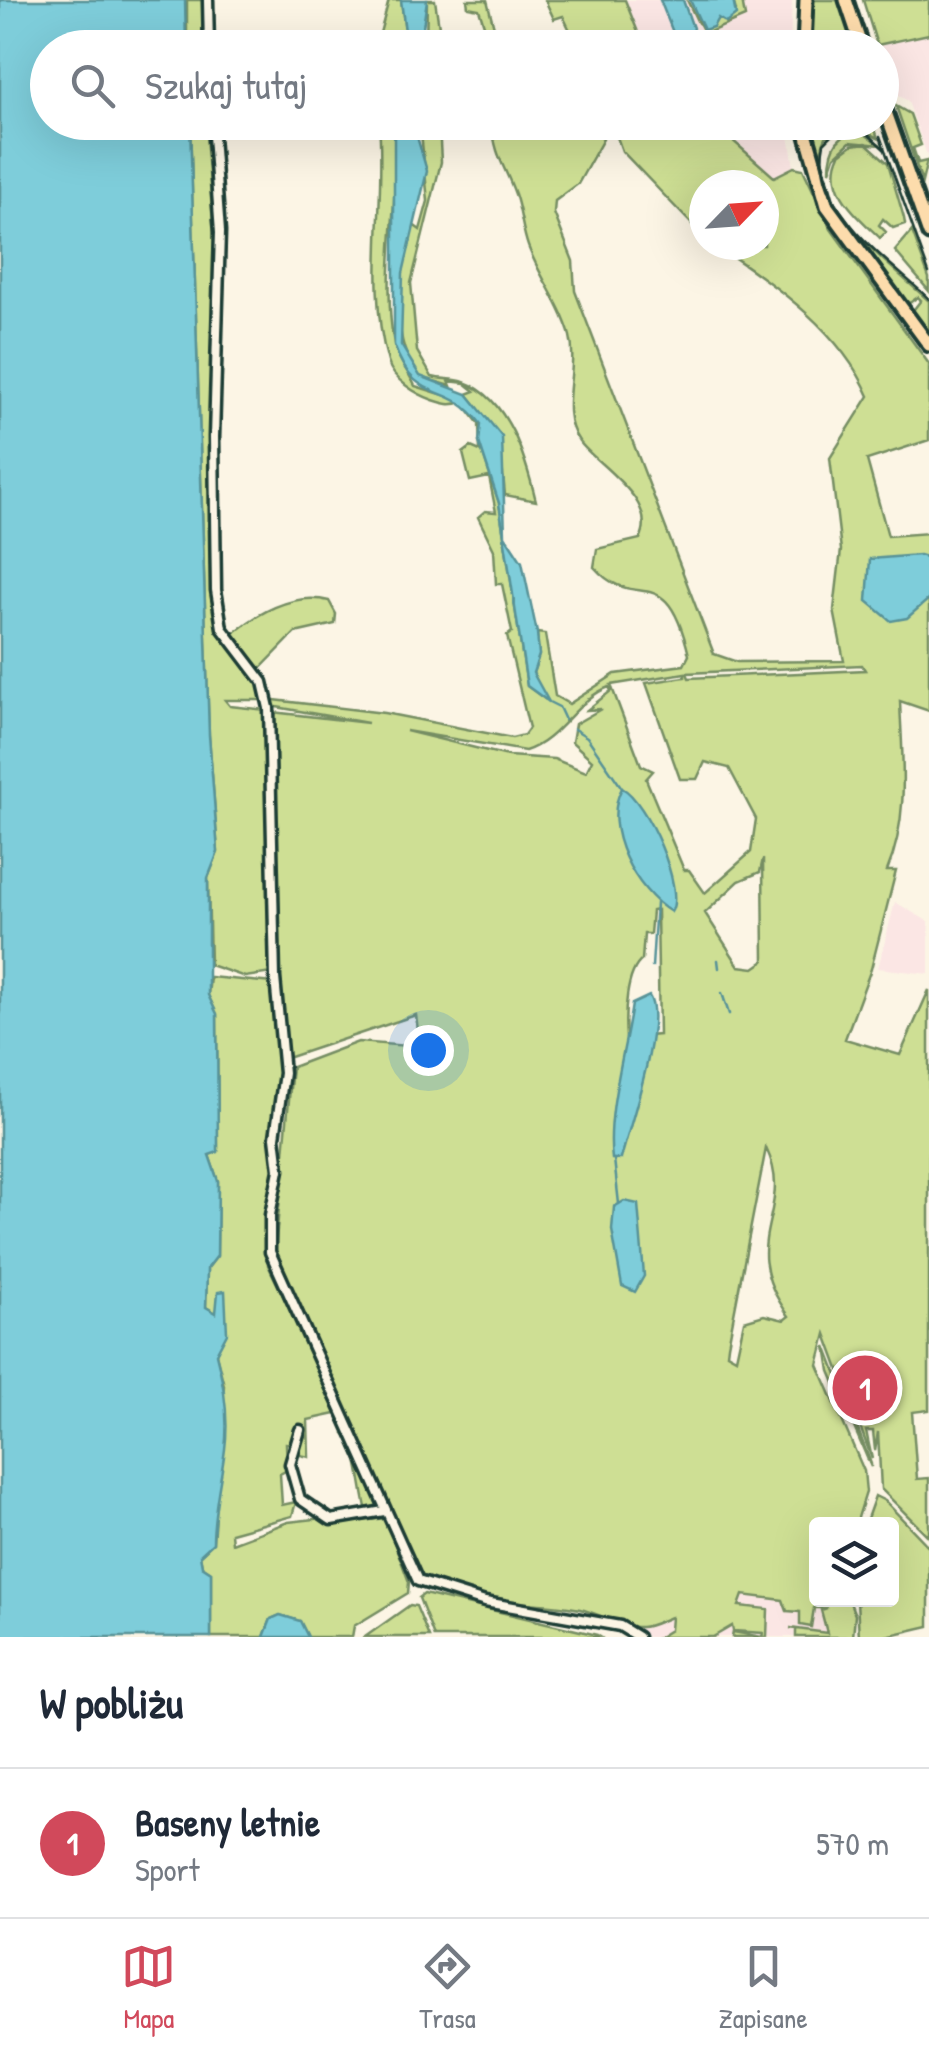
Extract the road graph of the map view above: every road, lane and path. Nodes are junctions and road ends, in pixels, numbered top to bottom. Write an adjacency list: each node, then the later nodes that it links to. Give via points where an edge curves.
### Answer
1 (208, 0): 4 (street)
2 (806, 0): 5 (main road)
3 (846, 0): 6 (main road)
4 (209, 30)
5 (805, 30)
6 (856, 30)
7 (213, 140): 13 (street, via 220,232 216,590 222,628 263,682 268,708 284,1073 270,1252)
8 (808, 140): 11 (main road, via 827,206)
9 (896, 140): 10 (main road)
10 (929, 234)
11 (929, 344)
12 (300, 1430): 13 (street, via 290,1464 300,1500 331,1520)
13 (384, 1512): 14 (street, via 423,1585 612,1624)
14 (638, 1637)

